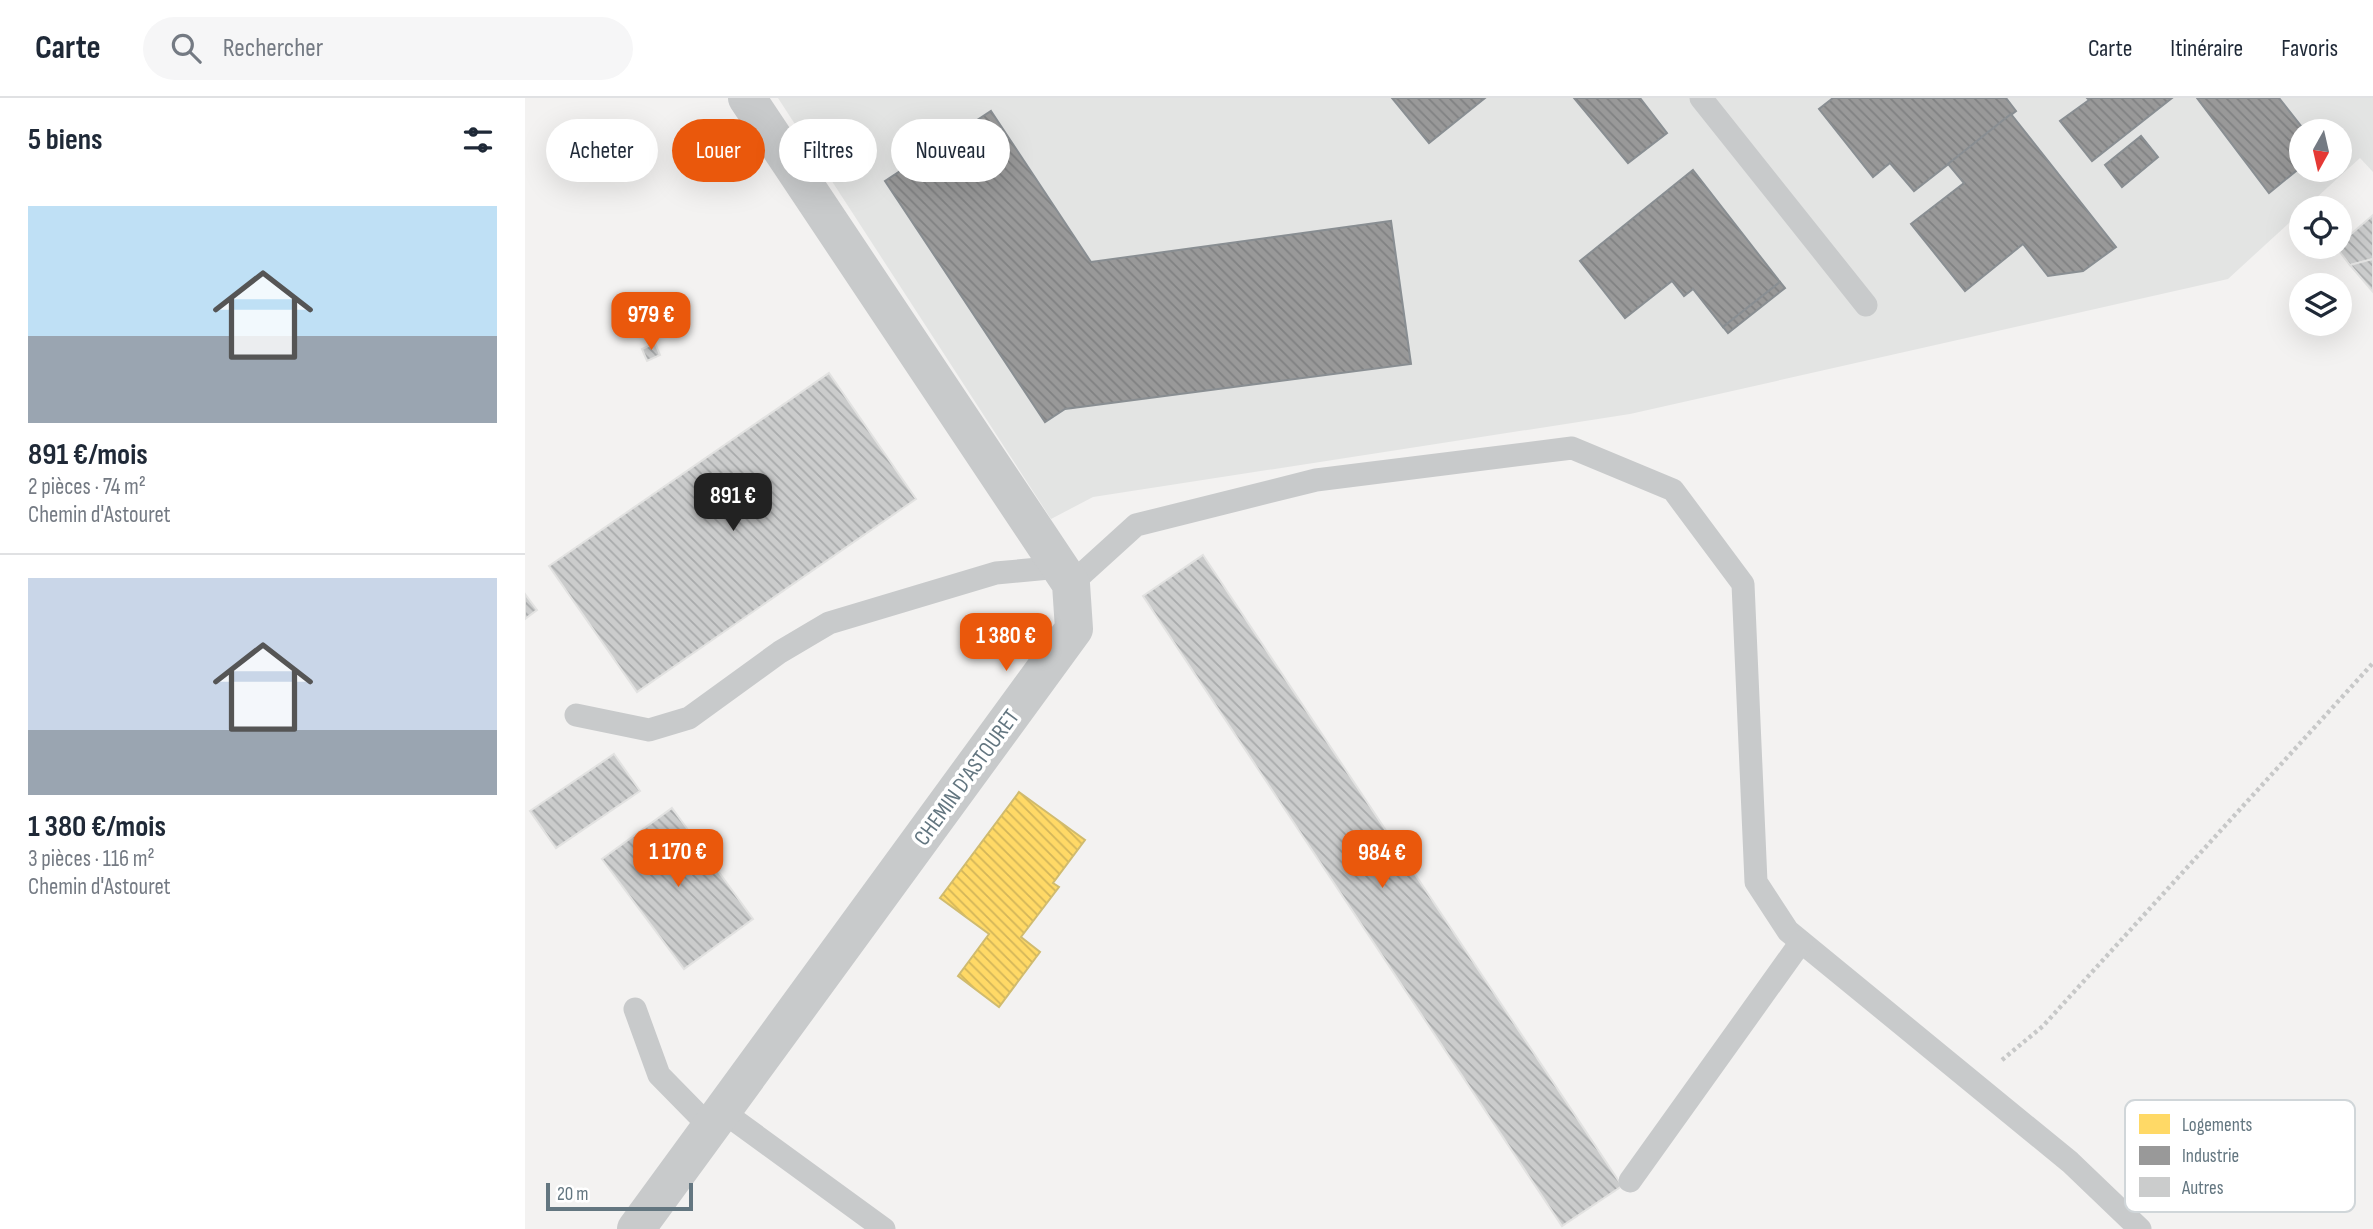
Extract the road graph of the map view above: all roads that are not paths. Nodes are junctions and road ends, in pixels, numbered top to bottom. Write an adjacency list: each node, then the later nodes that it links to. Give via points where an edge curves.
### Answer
1 (747, 98): 4 (street, CHEMIN D'ASTOURET)
2 (1701, 98): 3 (lane)
3 (1866, 305)
4 (1065, 576): 5 (lane, via 996,573 829,623 780,652 689,718 649,730); 6 (lane, via 1136,525 1316,480 1572,448 1673,490 1743,584 1756,882 1788,931); 8 (street, CHEMIN D'ASTOURET, via 1074,629)
5 (576, 715)
6 (1801, 942): 9 (lane); 12 (lane, via 2070,1163)
7 (635, 1009): 8 (lane, via 659,1075)
8 (716, 1119): 10 (street, CHEMIN D'ASTOURET); 11 (lane)
9 (1630, 1181)
10 (636, 1229)
11 (884, 1229)
12 (2140, 1229)

